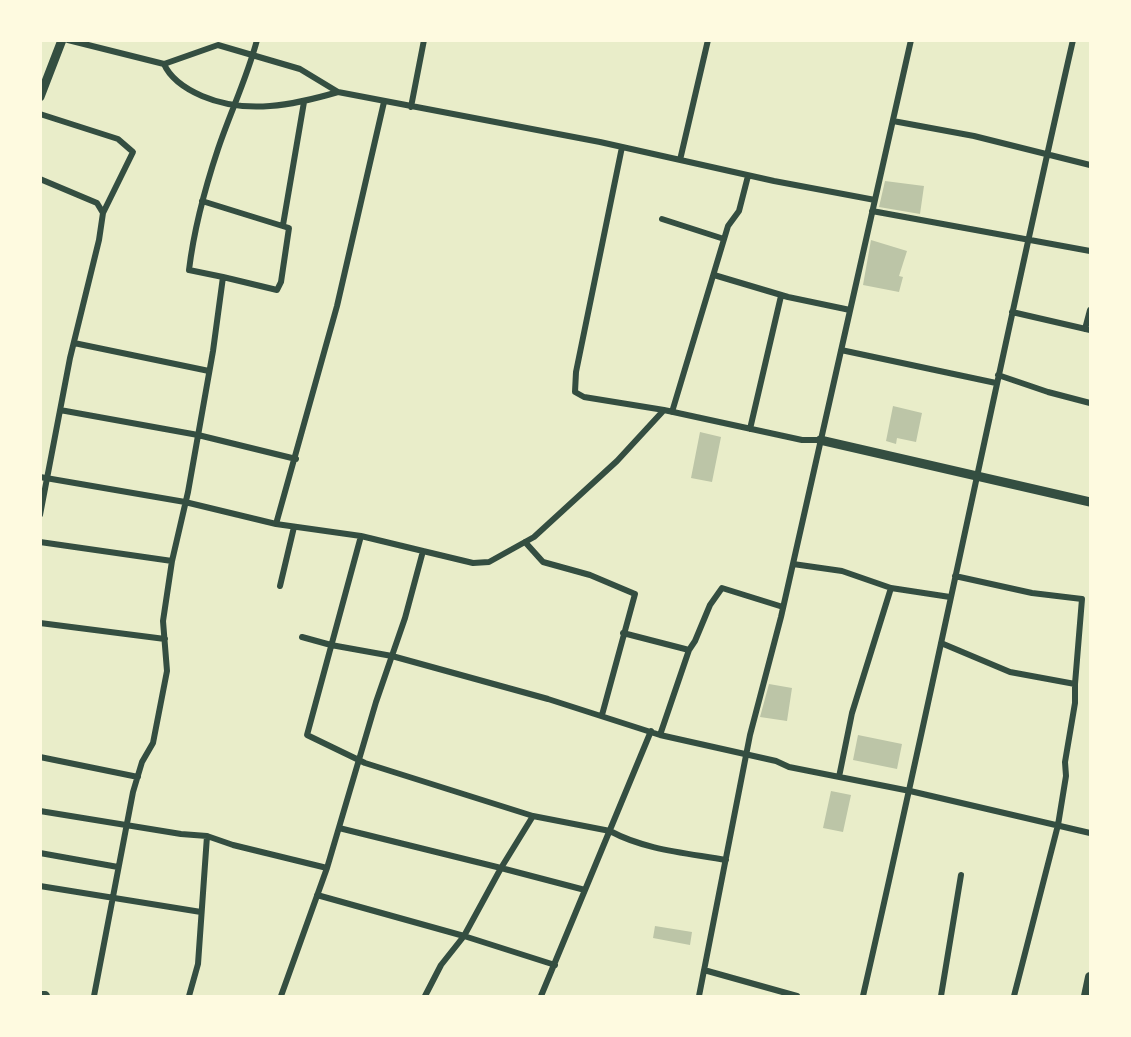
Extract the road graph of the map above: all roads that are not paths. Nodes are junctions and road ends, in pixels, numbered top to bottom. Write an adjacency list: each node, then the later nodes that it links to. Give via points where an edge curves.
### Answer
1 (62, 40): 11 (street)
2 (68, 40): 9 (street)
3 (256, 40): 8 (street)
4 (424, 40): 15 (street)
5 (708, 40): 20 (street)
6 (911, 40): 17 (street)
7 (1073, 40): 19 (street)
8 (253, 54): 9 (street, via 218,45); 10 (street, via 300,69); 14 (street)
9 (164, 64): 14 (street, via 169,75 189,91)
10 (338, 92): 12 (street); 13 (street)
11 (40, 97)
12 (304, 102): 14 (street, via 267,107); 29 (street)
13 (384, 102): 15 (street); 52 (street, via 337,306)
14 (236, 105): 25 (street)
15 (411, 107): 18 (street)
16 (40, 114): 27 (street, via 118,139 133,152)
17 (892, 121): 19 (street); 24 (street)
18 (622, 147): 20 (street); 47 (street, via 575,392 584,397)
19 (1047, 153): 21 (street); 31 (street)
20 (680, 160): 22 (street)
21 (1090, 165)
22 (748, 176): 24 (street); 30 (street, via 739,211)
23 (40, 178): 27 (street, via 97,203)
24 (875, 200): 26 (street)
25 (202, 201): 29 (street); 34 (street, via 189,270)
26 (872, 211): 31 (street); 36 (street)
27 (103, 213): 40 (street)
28 (662, 219): 30 (street)
29 (283, 225): 34 (street, via 289,228 277,290)
30 (724, 239): 33 (street)
31 (1028, 240): 32 (street); 38 (street)
32 (1090, 251)
33 (714, 275): 35 (street); 48 (street)
34 (223, 277): 42 (street)
35 (781, 296): 36 (street); 49 (street)
36 (850, 310): 41 (street)
37 (1090, 310): 39 (street)
38 (1012, 312): 39 (street); 43 (street)
39 (1088, 330)
40 (74, 343): 42 (street); 46 (street)
41 (841, 350): 44 (street); 51 (street)
42 (209, 371): 50 (street)
43 (998, 375): 44 (street); 45 (street)
44 (996, 383): 53 (street)
45 (1090, 403)
46 (60, 410): 50 (street); 54 (street)
47 (664, 410): 48 (street); 62 (street, via 609,469)
48 (672, 412): 49 (street)
49 (750, 429): 51 (street)
50 (198, 435): 52 (street); 55 (street)
51 (820, 440): 53 (street); 65 (street)
52 (296, 459): 58 (street)
53 (978, 475): 56 (street); 66 (street)
54 (44, 478): 55 (street); 57 (street)
55 (185, 502): 58 (street); 64 (street)
56 (1090, 502)
57 (40, 515)
58 (276, 524): 59 (street)
59 (294, 527): 60 (street); 67 (street)
60 (362, 536): 63 (street); 76 (street)
61 (40, 542): 64 (street)
62 (525, 542): 63 (street, via 489,562 472,564); 72 (street, via 543,562 590,574 635,594)
63 (423, 551): 78 (street)
64 (172, 561): 74 (street, via 163,621)
65 (793, 564): 68 (street, via 842,571); 70 (street)
66 (955, 576): 69 (street); 79 (street, via 1032,593 1082,599)
67 (280, 586)
68 (891, 588): 69 (street); 87 (street, via 852,713)
69 (950, 597): 75 (street)
70 (783, 607): 77 (street, via 722,588); 83 (street)
71 (40, 623): 74 (street)
72 (623, 633): 77 (street); 80 (street)
73 (303, 637): 76 (street)
74 (165, 639): 86 (street, via 167,670 153,743)
75 (941, 643): 79 (street, via 1010,672); 88 (street)
76 (331, 645): 78 (street); 85 (street, via 307,735)
77 (689, 650): 82 (street)
78 (392, 656): 80 (street); 85 (street)
79 (1075, 684): 92 (street)
80 (602, 716): 81 (street)
81 (651, 731): 82 (street); 94 (street)
82 (660, 735): 83 (street)
83 (747, 754): 87 (street); 98 (street)
84 (40, 757): 86 (street)
85 (359, 761): 90 (street); 93 (street)
86 (138, 777): 91 (street)
87 (838, 777): 88 (street)
88 (910, 791): 92 (street); 119 (street)
89 (40, 811): 91 (street)
90 (533, 816): 94 (street); 101 (street)
91 (127, 825): 96 (street); 99 (street)
92 (1058, 825): 95 (street); 121 (street)
93 (339, 828): 100 (street); 101 (street)
94 (610, 831): 98 (street, via 657,848); 104 (street)
95 (1090, 832)
96 (207, 836): 100 (street); 107 (street)
97 (40, 853): 99 (street)
98 (726, 860): 110 (street)
99 (118, 867): 106 (street)
100 (327, 868): 105 (street)
101 (501, 868): 104 (street); 108 (street)
102 (961, 874): 120 (street)
103 (40, 886): 106 (street)
104 (585, 890): 109 (street)
105 (317, 895): 108 (street); 114 (street)
106 (112, 897): 107 (street); 112 (street)
107 (201, 912): 113 (street, via 198,964)
108 (464, 936): 109 (street); 115 (street, via 441,965)
109 (555, 965): 116 (street)
110 (704, 970): 117 (street); 118 (street)
111 (1090, 977): 122 (main road)
112 (94, 996)
113 (189, 996)
114 (281, 996)
115 (425, 996)
116 (541, 996)
117 (699, 996)
118 (797, 996)
119 (863, 996)
120 (941, 996)
121 (1014, 996)
122 (1086, 996)

